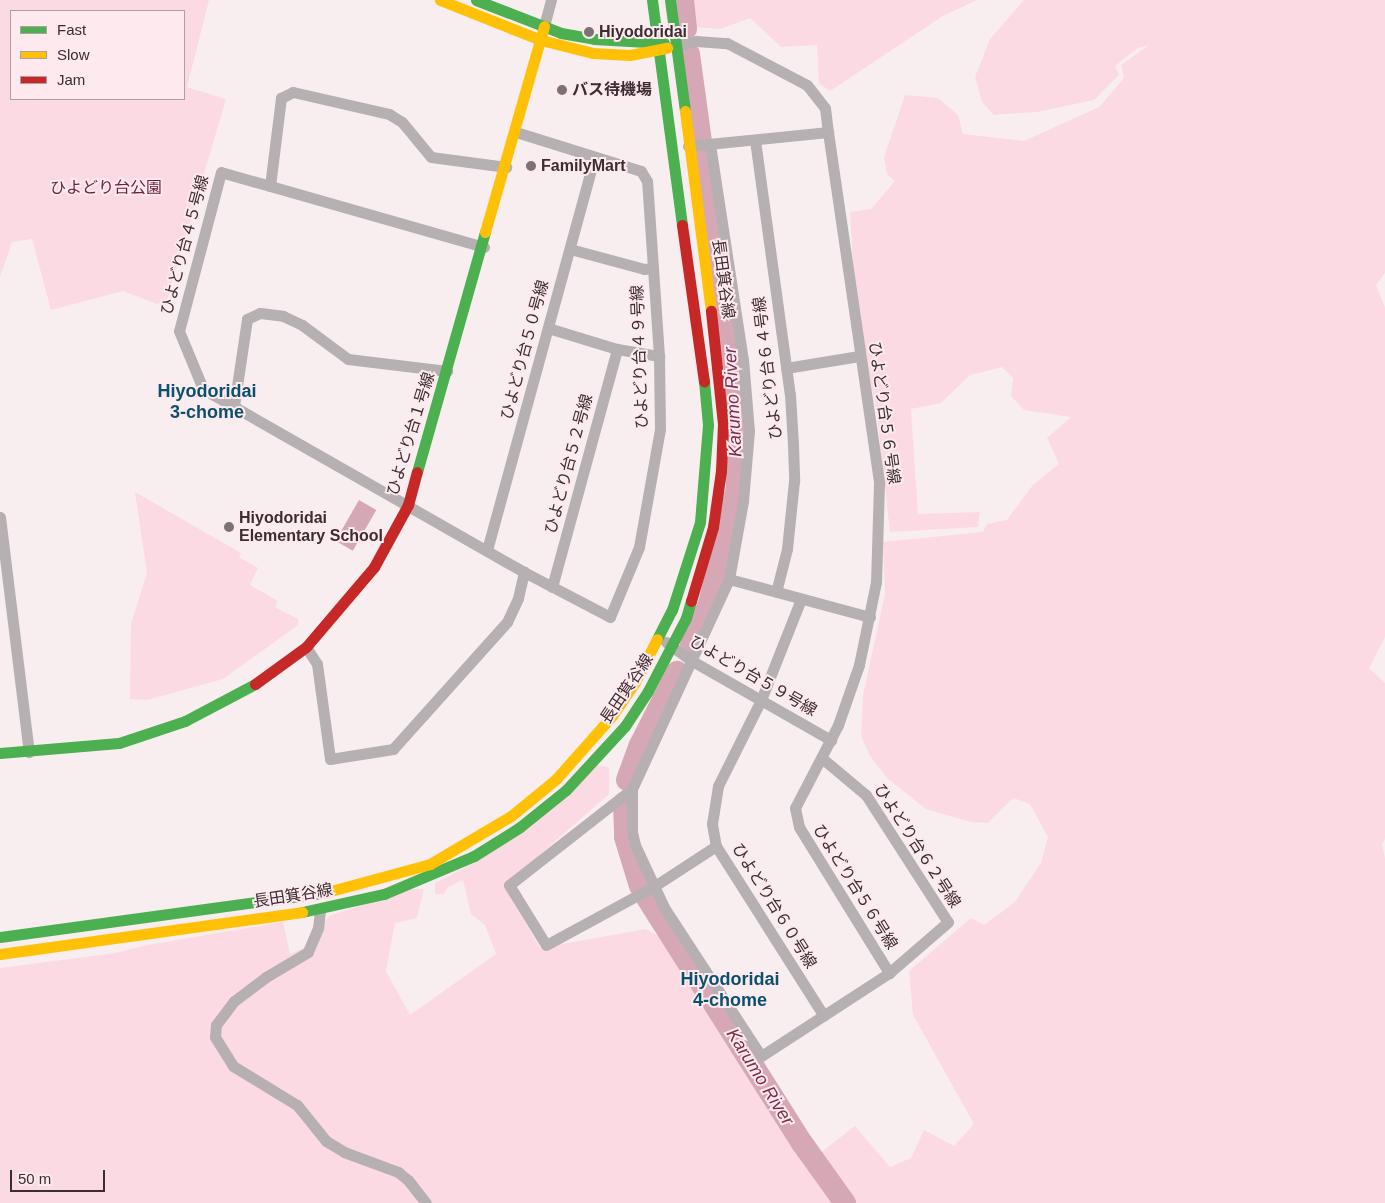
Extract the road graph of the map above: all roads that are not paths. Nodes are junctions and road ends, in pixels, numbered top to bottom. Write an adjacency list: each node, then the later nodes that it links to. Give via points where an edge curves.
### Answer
1 (440, 0): 7 (street)
2 (476, 0): 6 (street)
3 (551, 0): 6 (street, ひよどり台１号線)
4 (652, 0): 8 (street, 長田箕谷線)
5 (670, 0): 9 (street, 長田箕谷線)
6 (544, 26): 7 (street, ひよどり台１号線); 8 (street, via 594,39)
7 (541, 40): 10 (street, via 593,53 630,55); 11 (street, ひよどり台１号線)
8 (655, 40): 9 (street); 10 (street, 長田箕谷線)
9 (674, 46): 10 (street); 12 (street, ひよどり台５６号線, via 696,41 727,43 807,85 825,108); 15 (street, 長田箕谷線)
10 (657, 52): 38 (street, 長田箕谷線, via 708,425 700,522 689,564)
11 (516, 132): 16 (street, ひよどり台４９号線); 17 (street, ひよどり台１号線)
12 (828, 132): 13 (street); 25 (street, ひよどり台５６号線)
13 (755, 140): 14 (street); 26 (street, ひよどり台６４号線)
14 (710, 145): 15 (street); 33 (street, ひよどり台５６号線, via 743,360 749,431 743,501)
15 (688, 146): 40 (street, 長田箕谷線, via 717,359 723,433 713,527 703,569)
16 (594, 158): 20 (street, ひよどり台５０号線); 21 (street, ひよどり台４９号線, via 641,171 647,181)
17 (506, 167): 18 (street, via 431,157 402,122 389,114 293,92 280,98); 19 (street, ひよどり台１号線)
18 (270, 186): 19 (street, ひよどり台４５号線); 28 (street, ひよどり台４５号線, via 221,172 179,331 204,389)
19 (484, 247): 27 (street, ひよどり台１号線)
20 (570, 249): 21 (street, via 644,269); 22 (street, ひよどり台５０号線)
21 (653, 268): 24 (street, ひよどり台４９号線)
22 (548, 328): 23 (street); 31 (street, ひよどり台５０号線)
23 (617, 349): 24 (street); 34 (street, ひよどり台５２号線)
24 (659, 356): 34 (street, ひよどり台４９号線, via 660,429 651,494 639,547 610,617)
25 (859, 356): 26 (street); 37 (street, ひよどり台５６号線, via 879,483 876,582)
26 (786, 368): 35 (street, ひよどり台６４号線, via 794,481 787,549)
27 (447, 372): 28 (street, via 348,359 302,325 284,316 260,313 247,319); 29 (street, ひよどり台１号線)
28 (234, 406): 29 (street, ひよどり台４５号線)
29 (408, 505): 31 (street, ひよどり台４９号線); 39 (street, ひよどり台１号線, via 374,567)
30 (0, 517): 44 (street)
31 (487, 550): 32 (street, ひよどり台４９号線)
32 (524, 572): 34 (street, ひよどり台４９号線); 39 (street, via 518,598 507,622 393,749 330,759 317,664)
33 (729, 580): 35 (street); 41 (street, ひよどり台５６号線)
34 (552, 587)
35 (776, 592): 36 (street)
36 (801, 599): 37 (street); 42 (street, ひよどり台６０号線)
37 (870, 617): 43 (street, ひよどり台５６号線, via 859,665)
38 (660, 638): 40 (street, ひよどり台５９号線); 51 (street, 長田箕谷線, via 612,716 556,779 511,816 430,864 324,893)
39 (306, 647): 44 (street, ひよどり台１号線, via 249,689 185,721 119,743)
40 (673, 647): 41 (street, ひよどり台５９号線); 50 (street, 長田箕谷線, via 625,726 566,790 520,828 474,856 434,874 384,894)
41 (694, 662): 42 (street, ひよどり台５９号線); 47 (street, ひよどり台５６号線)
42 (761, 700): 43 (street, ひよどり台５９号線); 48 (street, ひよどり台６０号線, via 718,786 712,824)
43 (831, 740): 46 (street, ひよどり台５６号線)
44 (29, 752): 45 (street, ひよどり台１号線)
45 (0, 753)
46 (822, 759): 53 (street, ひよどり台５６号線, via 795,808 799,828); 53 (street, ひよどり台６２号線, via 866,795 948,922)
47 (632, 789): 49 (street, ひよどり台５６号線, via 635,845); 49 (street, via 621,794 509,884 546,945)
48 (716, 846): 49 (street); 54 (street, ひよどり台６０号線)
49 (653, 887): 54 (street, ひよどり台５６号線, via 761,1056)
50 (320, 910): 52 (street, 長田箕谷線); 55 (street, via 318,928 308,952 266,977 234,1002 216,1025 215,1037 233,1066 296,1105 326,1141 344,1152 398,1172)
51 (0, 937)
52 (0, 954)
53 (889, 973): 54 (street, ひよどり台５６号線)
54 (824, 1016)
55 (426, 1203)

